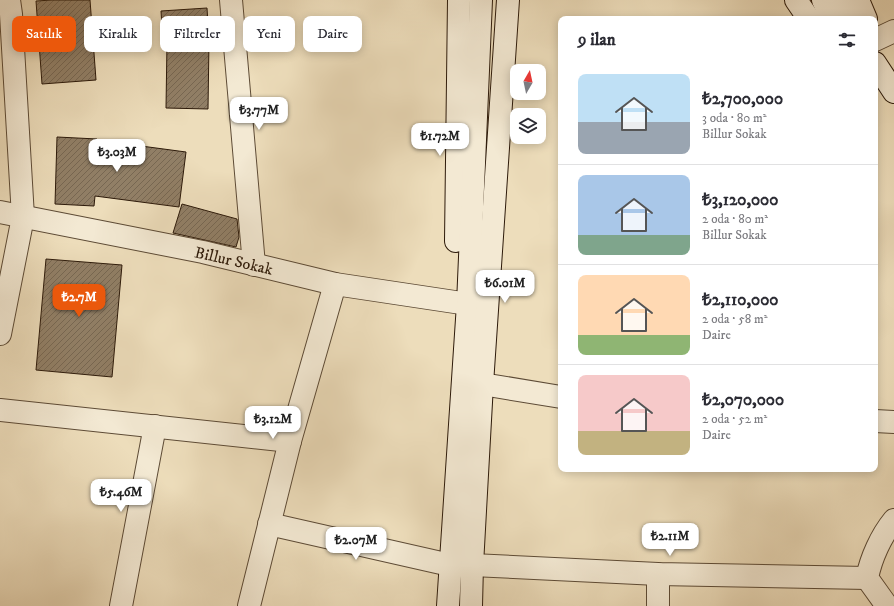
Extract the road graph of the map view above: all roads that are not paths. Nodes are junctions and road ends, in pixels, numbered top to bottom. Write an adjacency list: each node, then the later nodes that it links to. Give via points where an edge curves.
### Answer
1 (9, 0): 21 (street)
2 (231, 0): 22 (street)
3 (459, 0): 24 (street, via 456,276)
4 (481, 0): 24 (street)
5 (508, 0): 26 (street)
6 (796, 0): 10 (street)
7 (823, 0): 11 (street)
8 (840, 0): 12 (street)
9 (858, 0): 13 (street)
10 (807, 16)
11 (831, 16)
12 (849, 16)
13 (865, 16)
14 (894, 31): 15 (street)
15 (878, 39)
16 (878, 68): 18 (street)
17 (878, 92): 19 (street)
18 (894, 92)
19 (894, 108)
20 (0, 212): 21 (street, Billur Sokak)
21 (23, 217): 22 (street, Billur Sokak, via 203,252); 25 (street)
22 (254, 265): 23 (street, Billur Sokak)
23 (335, 284): 24 (street, Billur Sokak); 32 (street)
24 (468, 304): 35 (street)
25 (0, 334)
26 (482, 384): 27 (street); 36 (street)
27 (558, 397)
28 (0, 410): 31 (street)
29 (878, 422): 30 (street)
30 (894, 422)
31 (155, 426): 32 (street); 39 (street)
32 (290, 441): 34 (street)
33 (894, 520): 38 (street, via 869,565)
34 (269, 524): 35 (street); 40 (street)
35 (450, 565): 41 (street)
36 (472, 565): 37 (street); 42 (street)
37 (658, 574): 38 (street); 43 (street)
38 (867, 578): 44 (street)
39 (121, 606)
40 (248, 606)
41 (448, 606)
42 (471, 606)
43 (658, 606)
44 (887, 606)

